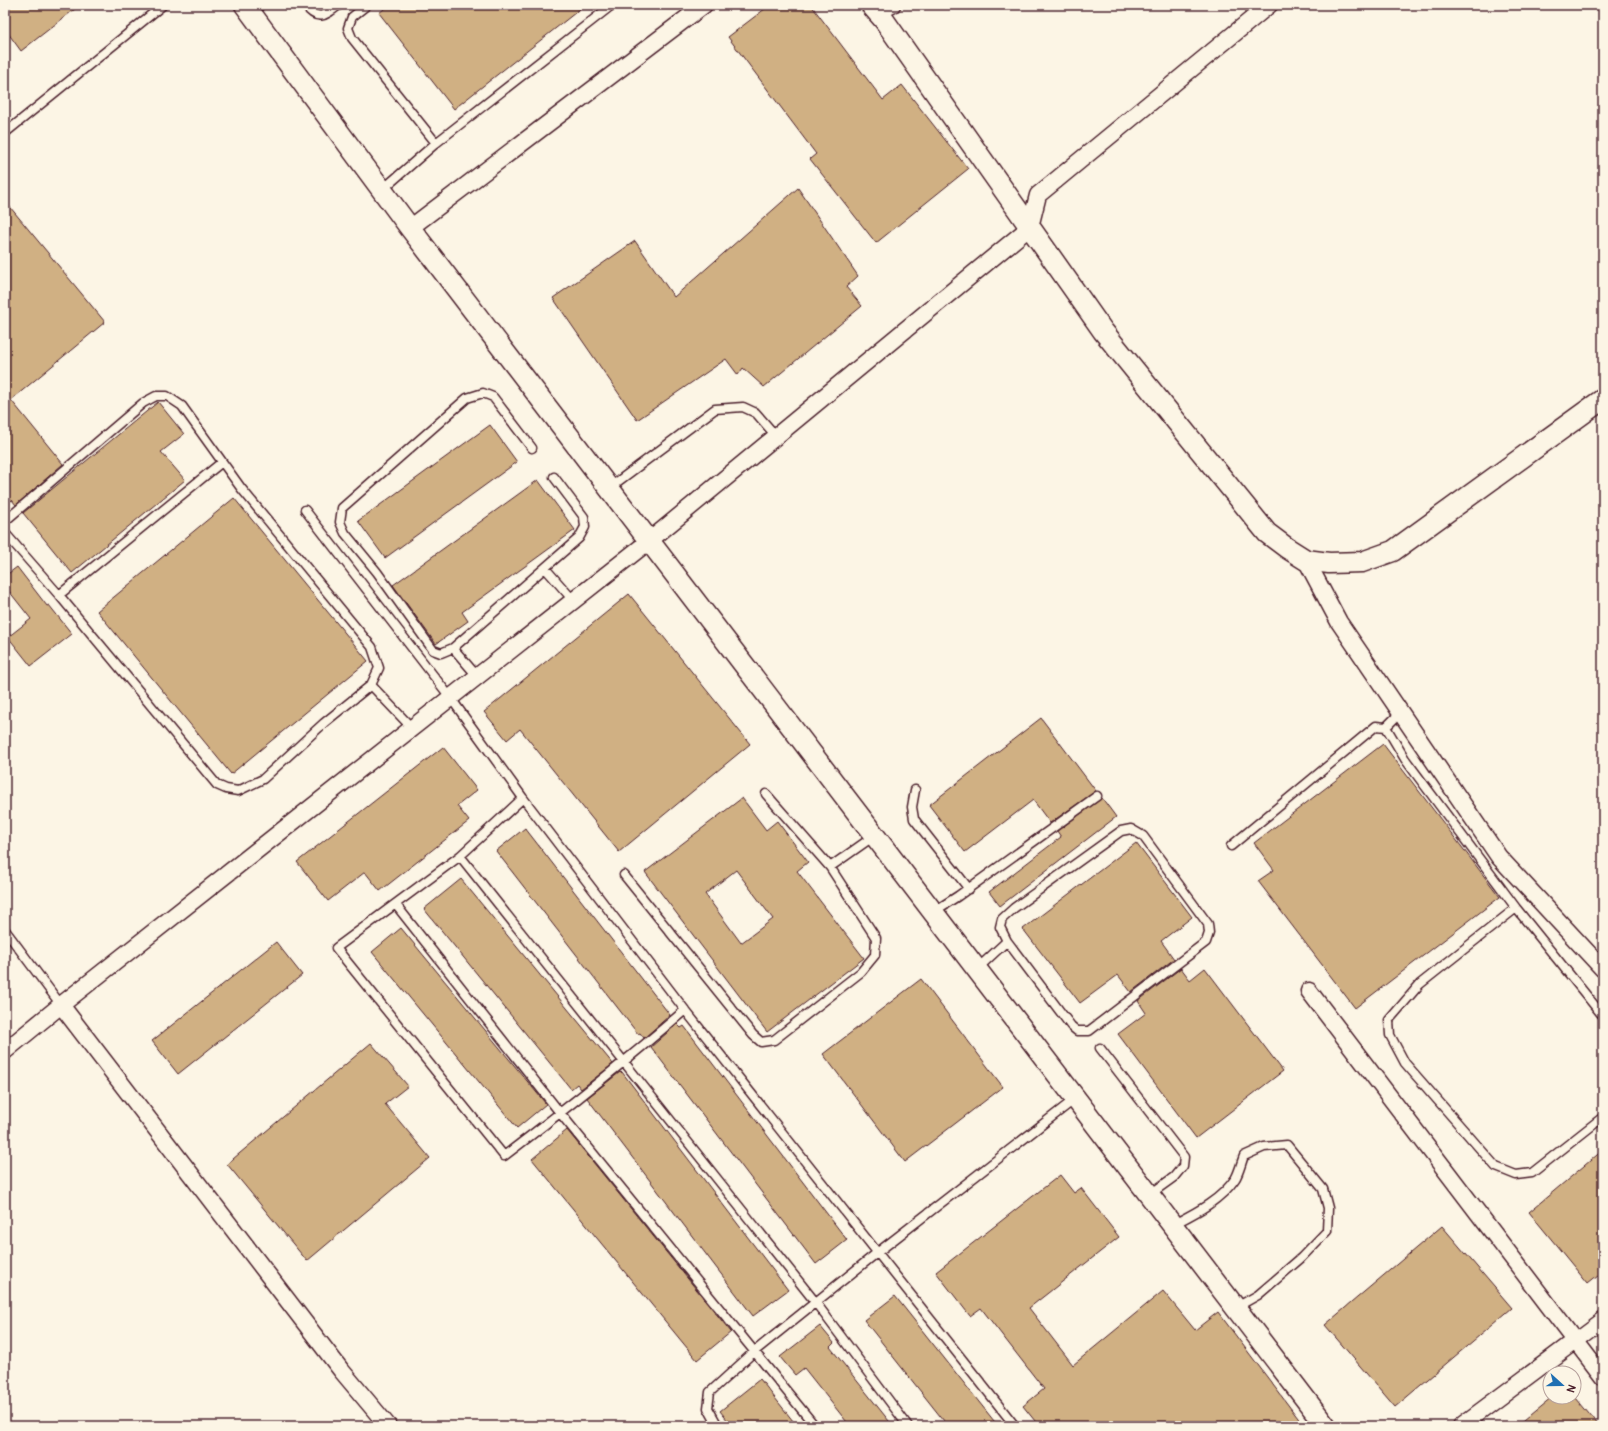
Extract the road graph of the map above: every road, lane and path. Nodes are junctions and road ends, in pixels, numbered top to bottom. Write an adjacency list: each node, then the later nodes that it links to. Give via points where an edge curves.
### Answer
1 (163, 5): 10 (lane)
2 (245, 5): 12 (street)
3 (305, 5): 4 (lane, via 310,12 319,16 326,16)
4 (339, 5)
5 (366, 5): 11 (lane, via 352,17 348,28 352,38)
6 (612, 5): 11 (lane)
7 (704, 5): 14 (street)
8 (1269, 5): 13 (street, via 1038,195)
9 (880, 7): 13 (street)
10 (5, 133)
11 (436, 143): 12 (lane)
12 (382, 190): 14 (street)
13 (1030, 227): 16 (street); 25 (street, via 1103,332 1267,533)
14 (410, 228): 20 (street)
15 (1603, 399): 25 (street, via 1393,551 1362,562 1329,563)
16 (776, 436): 20 (lane, via 756,413 743,407 716,409); 24 (street)
17 (532, 448): 29 (lane, via 493,397 483,393 467,398 342,508 340,522 345,533 377,572 433,650 441,653)
18 (222, 462): 22 (lane, via 182,406 167,396 156,396 143,403); 27 (lane); 31 (lane, via 372,647 379,668)
19 (554, 477): 26 (lane, via 584,517 585,527 579,538)
20 (609, 489): 24 (street)
21 (305, 510): 32 (lane)
22 (5, 521)
23 (5, 533): 27 (lane)
24 (649, 541): 28 (street); 40 (street)
25 (1306, 560): 33 (street, via 1339,622)
26 (545, 568): 28 (lane); 29 (lane)
27 (59, 595): 31 (lane, via 217,785 226,789 238,791 263,779 324,722)
28 (573, 600): 30 (street)
29 (453, 648): 30 (lane)
30 (477, 676): 32 (street)
31 (371, 685): 35 (lane)
32 (450, 697): 35 (street); 39 (lane)
33 (1400, 713): 34 (lane); 52 (street, via 1499,857)
34 (1386, 726): 41 (lane, via 1376,726); 47 (lane, via 1405,759)
35 (412, 728): 54 (street)
36 (915, 790): 45 (lane, via 912,808 914,819)
37 (766, 794): 43 (lane)
38 (1097, 796): 45 (lane)
39 (523, 798): 42 (lane); 55 (lane)
40 (874, 836): 43 (lane); 48 (street)
41 (1231, 846)
42 (460, 856): 46 (lane); 59 (lane)
43 (830, 867): 44 (lane, via 876,938 875,955 861,972 774,1040 761,1042)
44 (624, 875)
45 (969, 889): 48 (lane)
46 (396, 905): 61 (lane); 61 (lane, via 336,948 504,1156)
47 (1516, 908): 56 (lane); 62 (lane, via 1420,984 1389,1020 1390,1035 1405,1063 1496,1167 1516,1175 1532,1173)
48 (933, 913): 51 (street)
49 (5, 930): 54 (lane)
50 (1007, 941): 50 (lane, via 1000,927 1002,918 1121,831 1131,829 1143,836 1208,924 1209,933 1206,942 1089,1031 1077,1031 1071,1026); 51 (lane)
51 (976, 969): 60 (street)
52 (1603, 969)
53 (1309, 991): 69 (street)
54 (61, 1005): 58 (street); 72 (street, via 341,1370)
55 (685, 1010): 59 (lane); 65 (lane)
56 (1603, 1016)
57 (1100, 1048): 63 (lane, via 1184,1157 1183,1166 1174,1177)
58 (5, 1051)
59 (625, 1062): 61 (lane); 66 (lane)
60 (1075, 1099): 63 (street); 65 (lane)
61 (561, 1114): 70 (lane)
62 (1603, 1117)
63 (1148, 1195): 64 (street)
64 (1172, 1226): 67 (street); 67 (lane, via 1220,1195 1236,1178 1244,1156 1264,1147 1287,1145 1322,1189 1328,1208 1327,1231 1301,1258 1258,1295)
65 (878, 1252): 66 (lane); 76 (lane)
66 (816, 1303): 70 (lane); 75 (lane)
67 (1234, 1308): 77 (street)
68 (1603, 1320): 69 (street)
69 (1575, 1341): 71 (street); 78 (street)
70 (755, 1351): 73 (lane, via 710,1392 708,1408); 74 (lane)
71 (1603, 1377)
72 (388, 1426)
73 (718, 1426)
74 (815, 1426)
75 (908, 1426)
76 (1015, 1426)
77 (1326, 1426)
78 (1461, 1426)

